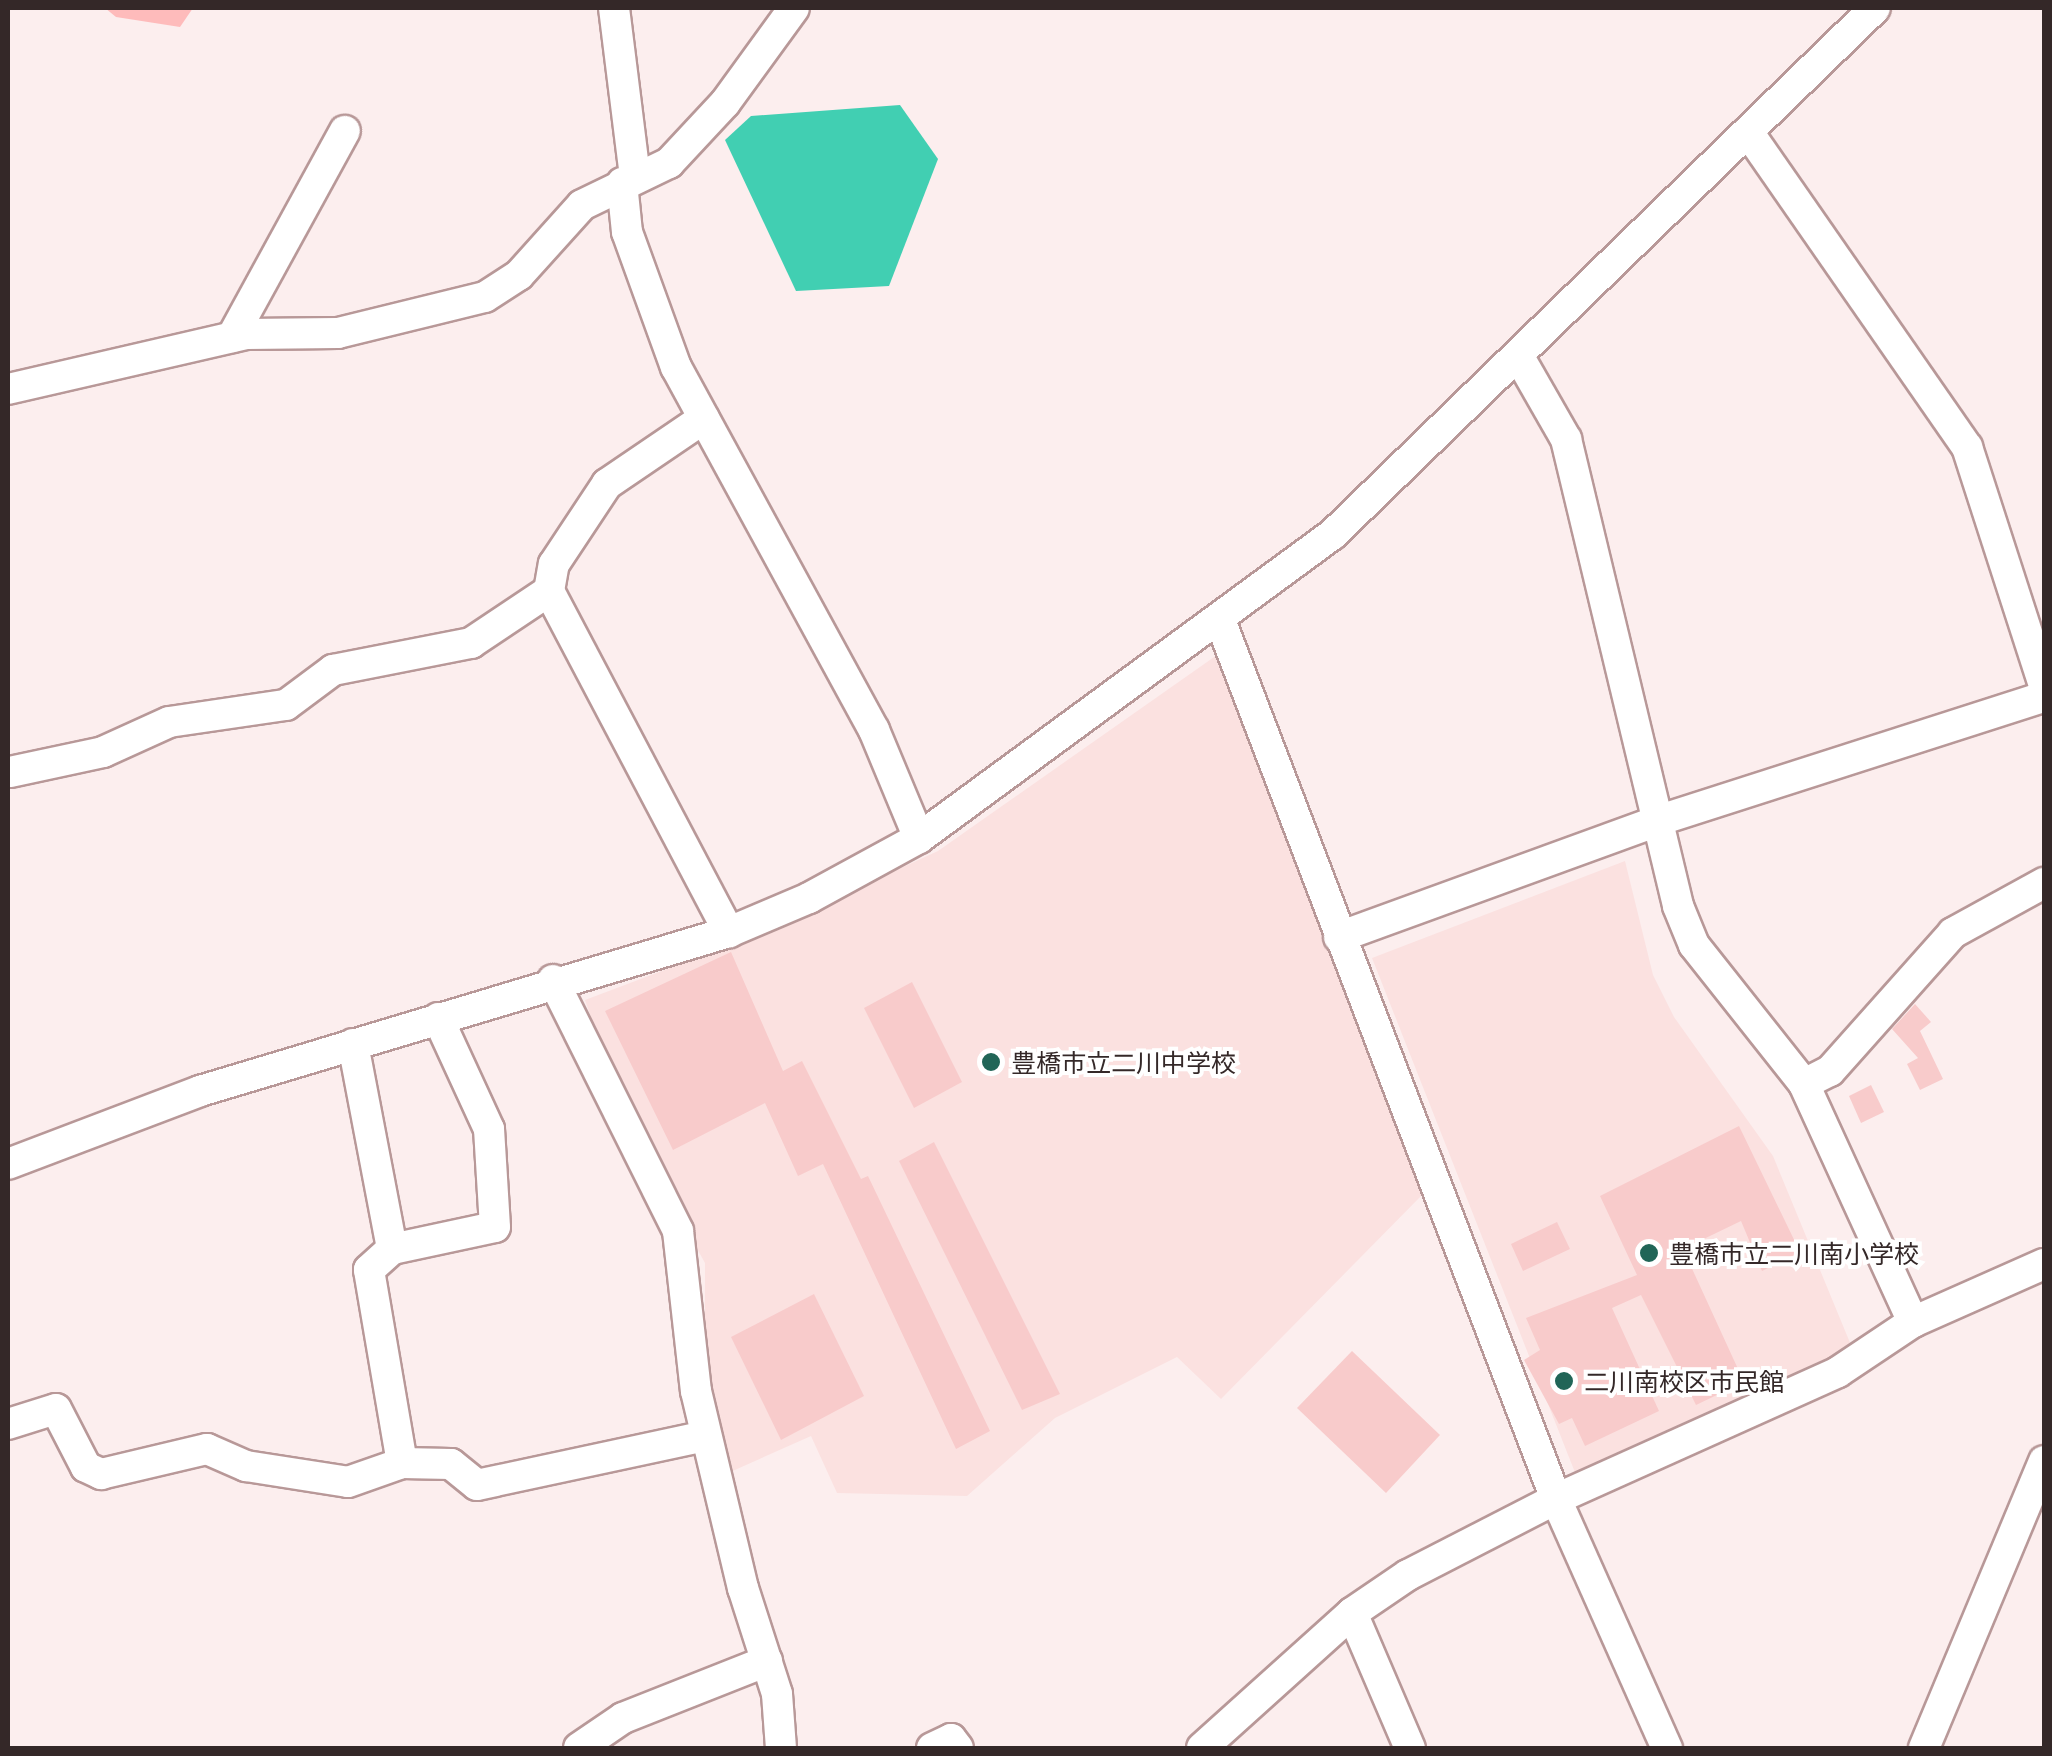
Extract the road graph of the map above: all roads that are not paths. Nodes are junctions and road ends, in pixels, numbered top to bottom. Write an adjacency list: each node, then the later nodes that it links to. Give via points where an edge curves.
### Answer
1 (614, 8): 6 (street)
2 (794, 8): 6 (street, via 700,131 669,163)
3 (1875, 8): 5 (street)
4 (345, 131): 7 (street)
5 (1748, 132): 8 (street); 13 (street, via 1967,447)
6 (628, 180): 7 (street, via 582,205 519,276 485,297 338,333); 10 (street, via 627,232 676,367)
7 (232, 337): 9 (street)
8 (1519, 357): 12 (street, via 1333,534); 16 (street, via 1566,439)
9 (8, 389)
10 (704, 418): 11 (street, via 607,484 554,564); 17 (street, via 874,730)
11 (549, 591): 15 (street, via 471,643 334,670 286,705 169,722 103,752); 19 (street)
12 (1220, 620): 17 (street); 20 (street)
13 (2044, 686)
14 (2044, 697): 16 (street)
15 (8, 771)
16 (1660, 820): 20 (street); 24 (street, via 1678,906 1694,946)
17 (919, 838): 19 (street, via 809,898)
18 (2044, 883): 24 (street, via 1953,933 1830,1071)
19 (729, 932): 21 (street)
20 (1340, 937): 33 (street)
21 (553, 980): 22 (street); 30 (street, via 678,1232)
22 (438, 1018): 23 (street); 26 (street, via 489,1128 495,1226)
23 (352, 1044): 25 (street, via 200,1091); 26 (street)
24 (1804, 1084): 28 (street)
25 (8, 1164)
26 (392, 1250): 32 (street, via 370,1270)
27 (2044, 1264): 28 (street)
28 (1913, 1322): 33 (street, via 1838,1372)
29 (8, 1424): 32 (street, via 56,1409 86,1467 101,1474 206,1449 246,1466 348,1482)
30 (705, 1436): 32 (street, via 476,1484 451,1464); 35 (street)
31 (2044, 1461): 43 (street)
32 (402, 1463)
33 (1556, 1498): 34 (street, via 1408,1574); 42 (street)
34 (1352, 1614): 40 (street); 41 (street)
35 (767, 1661): 36 (street, via 622,1718); 37 (street)
36 (579, 1748)
37 (781, 1748)
38 (932, 1748): 39 (street, via 951,1739)
39 (958, 1748)
40 (1202, 1748)
41 (1410, 1748)
42 (1667, 1748)
43 (1924, 1748)

